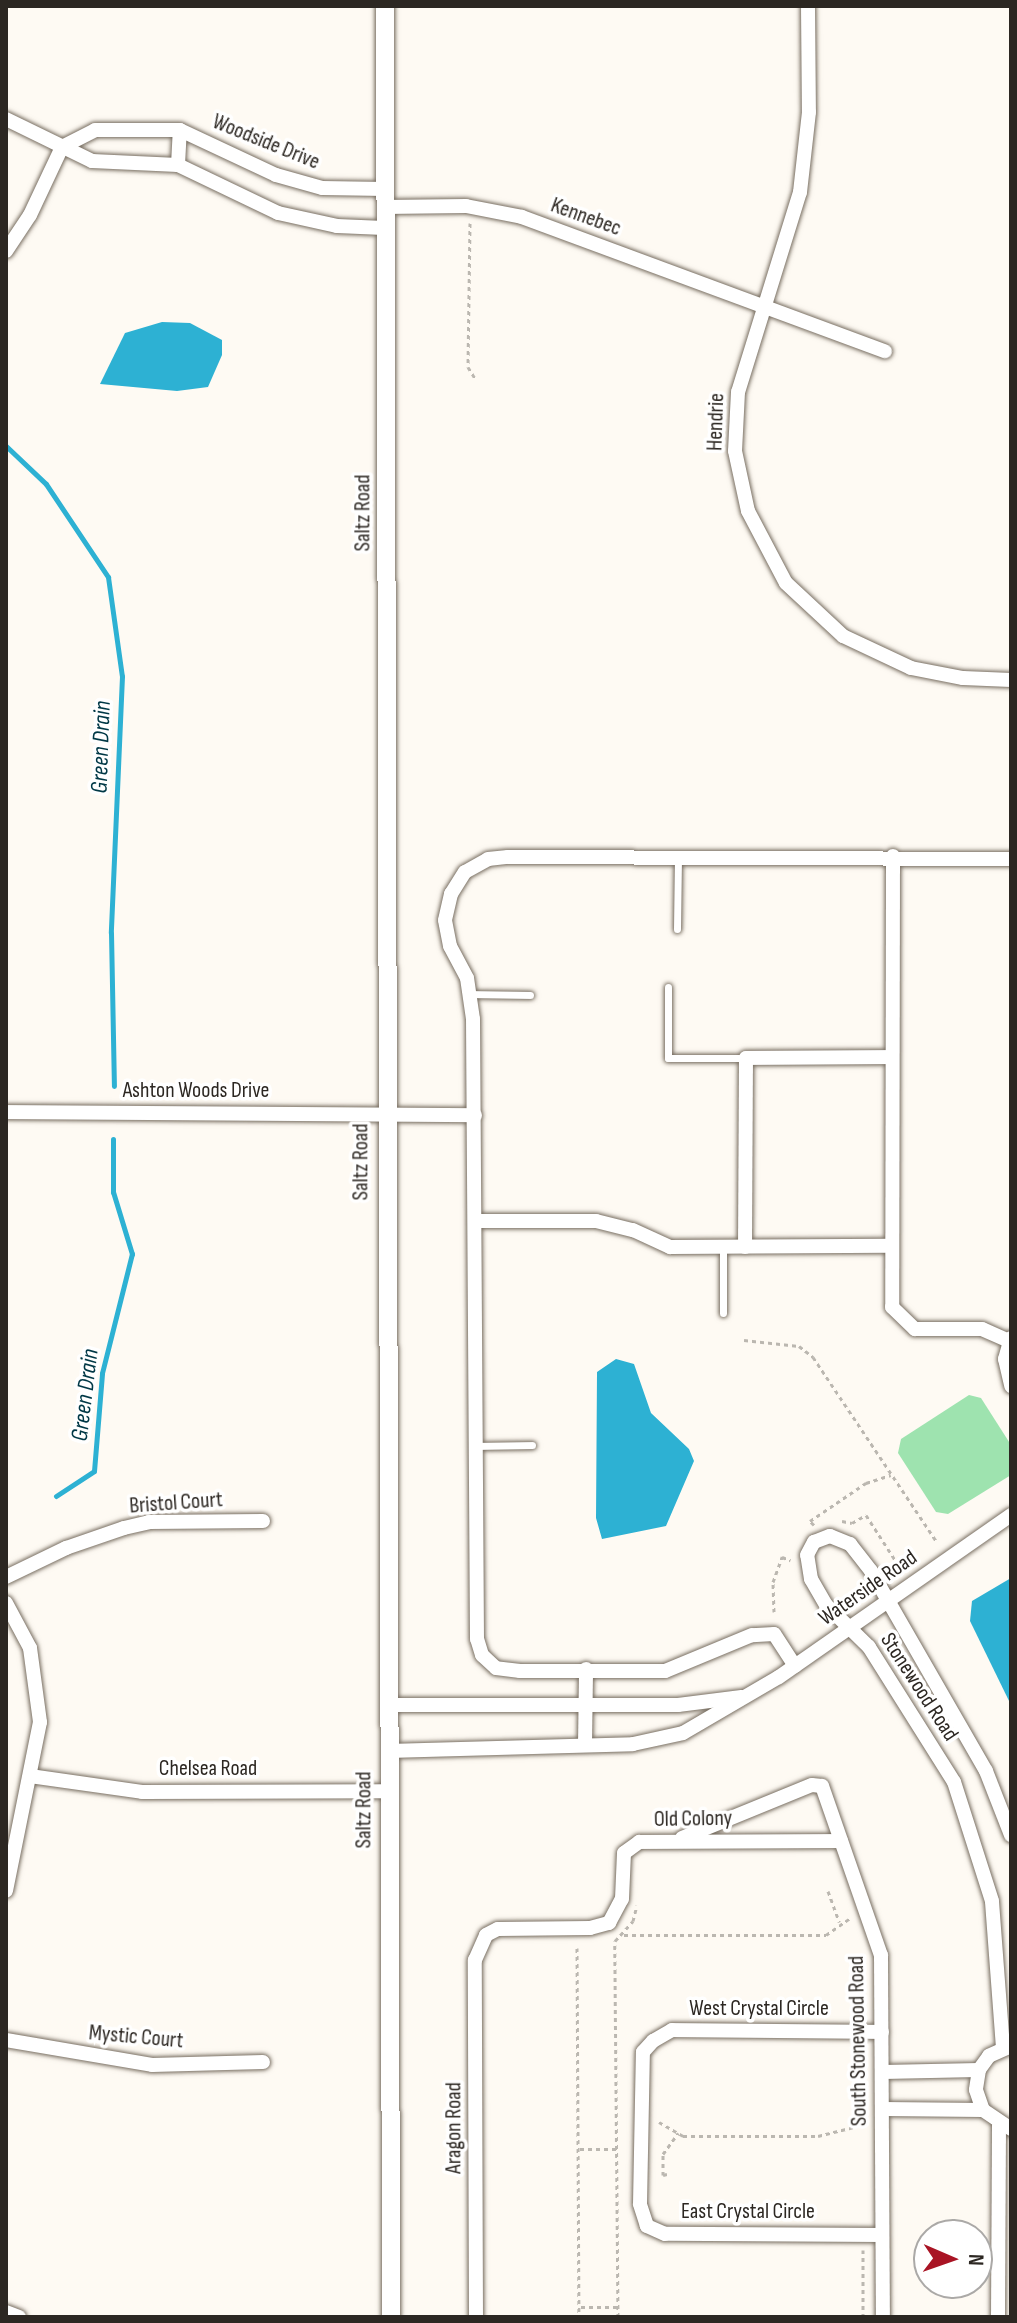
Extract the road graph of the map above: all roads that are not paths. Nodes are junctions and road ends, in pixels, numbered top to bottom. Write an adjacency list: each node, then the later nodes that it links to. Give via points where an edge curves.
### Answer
1 (385, 6): 7 (street, Saltz Road)
2 (808, 6): 10 (street, Hendrie, via 803,177)
3 (6, 119): 5 (street)
4 (180, 130): 5 (street, Woodside Drive, via 95,130); 6 (street, Woodside Drive); 7 (street, Woodside Drive, via 276,175)
5 (62, 147): 6 (street, via 92,161); 9 (street, via 30,215)
6 (178, 165): 8 (street, via 278,213 337,226)
7 (384, 198): 8 (street, Saltz Road); 10 (street, Kennebec, via 522,217)
8 (384, 228): 23 (street, Saltz Road)
9 (6, 251)
10 (764, 307): 11 (street, Kennebec); 12 (street, Hendrie, via 741,377 735,451 748,511 786,583 816,615 876,655 941,675)
11 (885, 351)
12 (1011, 680)
13 (893, 856): 14 (street); 15 (street); 20 (street)
14 (678, 857): 16 (lane); 18 (street, via 508,857 488,859 465,872 451,894 445,920)
15 (1011, 859)
16 (677, 929)
17 (668, 987): 21 (lane, via 668,1058)
18 (469, 994): 19 (lane); 24 (street)
19 (530, 995)
20 (892, 1057): 21 (street); 26 (street)
21 (746, 1058): 28 (street)
22 (6, 1112): 23 (street, Ashton Woods Drive)
23 (385, 1114): 24 (street, Ashton Woods Drive); 43 (street, Saltz Road)
24 (475, 1115): 25 (street)
25 (476, 1221): 27 (street, via 596,1221 670,1247); 33 (street)
26 (891, 1246): 28 (street); 30 (street, via 891,1299 902,1321 925,1331 982,1329)
27 (723, 1247): 28 (street); 29 (lane)
28 (745, 1247)
29 (723, 1313)
30 (1010, 1340): 31 (street, via 1005,1359)
31 (1011, 1386)
32 (532, 1445): 33 (lane)
33 (476, 1446): 41 (street, via 477,1639 482,1655 496,1668)
34 (1011, 1515): 38 (street, Waterside Road)
35 (263, 1521): 36 (street, Bristol Court, via 136,1525 66,1548)
36 (6, 1577)
37 (6, 1603): 47 (street, via 36,1672 40,1722)
38 (887, 1604): 39 (street, Waterside Road); 39 (street, Stonewood Road, via 850,1544 830,1536 814,1542 807,1555 811,1579 826,1605); 49 (street, Stonewood Road, via 979,1757)
39 (849, 1628): 40 (street, Waterside Road); 56 (street, Stonewood Road, via 869,1647 954,1782 992,1901)
40 (795, 1666): 41 (street, via 774,1634 752,1635 665,1671); 42 (street, Waterside Road)
41 (586, 1669): 44 (street)
42 (749, 1696): 44 (street, Waterside Road, via 678,1705); 45 (street, Waterside Road, via 683,1733 633,1744)
43 (387, 1705): 44 (street, Waterside Road); 46 (street, Saltz Road)
44 (586, 1705): 45 (street)
45 (585, 1745): 46 (street, Waterside Road)
46 (388, 1751): 48 (street, Saltz Road)
47 (30, 1776): 48 (street, Chelsea Road, via 142,1792); 52 (street)
48 (388, 1791): 67 (street, Saltz Road)
49 (1011, 1835)
50 (675, 1840): 51 (street, Old Colony); 51 (street, South Stonewood Road, via 812,1785 822,1786); 53 (street, Old Colony, via 630,1846 623,1859 622,1899 609,1923 498,1929)
51 (841, 1841): 54 (street, South Stonewood Road, via 881,1955)
52 (6, 1891)
53 (482, 1941): 68 (street, Aragon Road, via 475,1960)
54 (882, 2032): 57 (street, West Crystal Circle, via 672,2030); 60 (street, South Stonewood Road)
55 (6, 2040): 58 (street, Mystic Court, via 140,2064)
56 (1007, 2047): 59 (street)
57 (643, 2052): 64 (street, East Crystal Circle, via 640,2204 647,2226 665,2234)
58 (263, 2062)
59 (979, 2070): 60 (street); 62 (street, via 976,2090)
60 (883, 2072): 61 (street, South Stonewood Road)
61 (883, 2109): 62 (street); 64 (street, South Stonewood Road)
62 (983, 2110): 63 (street)
63 (1005, 2127): 70 (street)
64 (882, 2235): 69 (street, South Stonewood Road)
65 (6, 2312): 66 (street)
66 (19, 2317)
67 (391, 2317)
68 (476, 2317)
69 (883, 2317)
70 (998, 2317)

